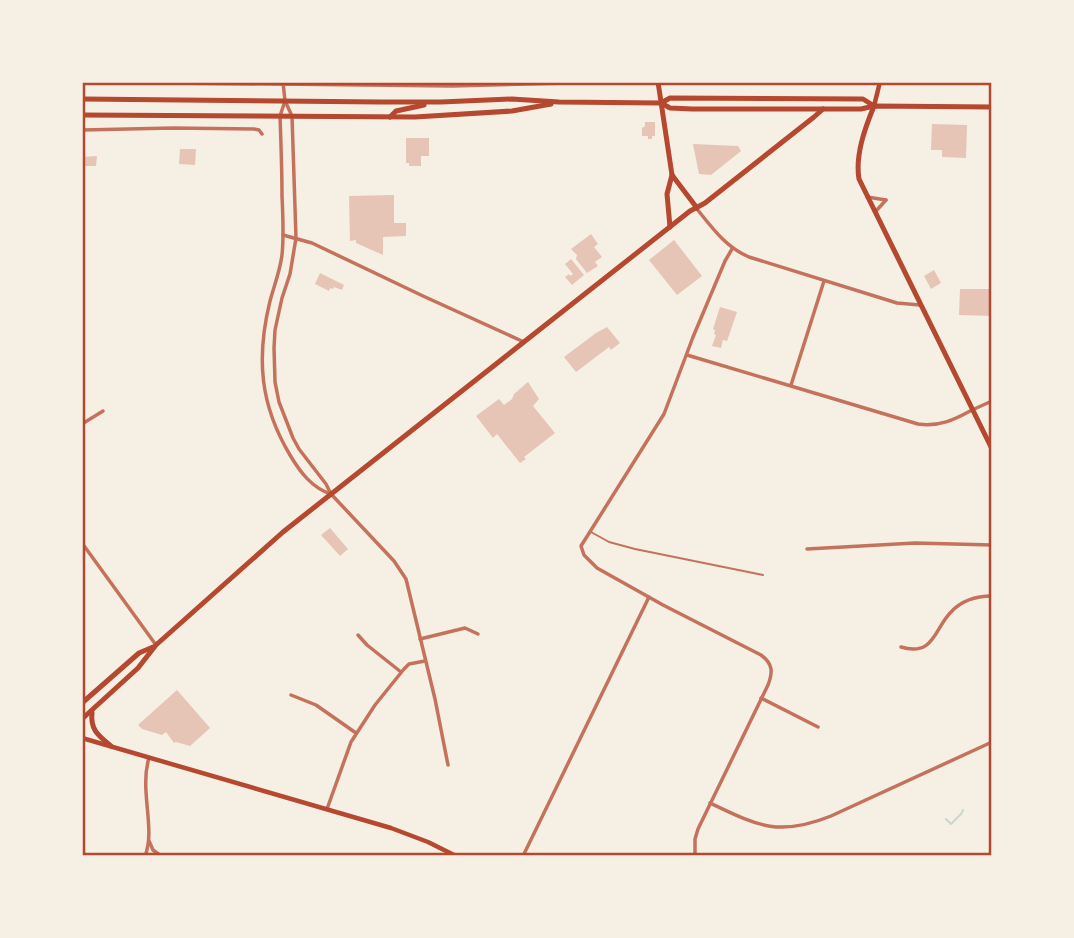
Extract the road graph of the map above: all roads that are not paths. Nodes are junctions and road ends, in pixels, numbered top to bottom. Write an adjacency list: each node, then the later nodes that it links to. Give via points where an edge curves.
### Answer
1 (82, 82): 4 (street)
2 (658, 82): 10 (main road)
3 (880, 82): 11 (main road)
4 (283, 83): 5 (street); 7 (street)
5 (567, 83)
6 (82, 99): 7 (main road)
7 (285, 101): 8 (main road); 15 (street); 16 (street)
8 (441, 102): 9 (main road); 17 (main road, via 399,110)
9 (559, 102): 10 (main road); 17 (main road, via 512,111)
10 (661, 103): 11 (main road, via 670,98 819,97 863,99); 13 (main road, via 670,108); 20 (main road)
11 (874, 106): 12 (main road); 13 (main road); 21 (main road, via 857,163)
12 (992, 107)
13 (822, 108): 22 (main road)
14 (82, 114): 16 (main road)
15 (292, 116): 16 (main road); 17 (main road); 26 (street)
16 (280, 117): 25 (street)
17 (390, 117)
18 (82, 130): 19 (street, via 254,129)
19 (262, 134)
20 (672, 175): 22 (main road); 24 (main road, via 667,194)
21 (867, 197): 23 (main road); 23 (street, via 886,200)
22 (697, 208): 24 (main road); 27 (street)
23 (874, 213): 29 (main road)
24 (670, 227): 30 (main road)
25 (283, 235): 26 (street); 38 (street, via 282,257 263,331 262,380 270,414 293,461 318,490)
26 (296, 238): 30 (street); 38 (street, via 275,330 275,383 293,438)
27 (733, 248): 28 (street); 31 (street)
28 (824, 281): 29 (street, via 897,303); 32 (street)
29 (920, 305): 34 (main road)
30 (524, 342): 38 (main road)
31 (687, 355): 32 (street); 39 (street, via 664,414)
32 (791, 385): 34 (street, via 928,425 947,423)
33 (992, 401): 34 (street)
34 (972, 410): 37 (main road)
35 (103, 411): 36 (street)
36 (82, 424)
37 (992, 449)
38 (331, 494): 48 (street, via 406,579); 49 (main road)
39 (589, 531): 43 (lane, via 614,543); 45 (street, via 581,546 590,563)
40 (82, 543): 49 (street)
41 (992, 545): 42 (street, via 915,543)
42 (807, 549)
43 (762, 575)
44 (992, 596): 50 (street, via 974,597 958,605 927,645)
45 (649, 597): 54 (street, via 767,660 772,674); 71 (street)
46 (478, 634): 48 (street, via 466,628)
47 (358, 635): 52 (street)
48 (421, 639): 51 (street)
49 (156, 645): 55 (main road, via 139,653); 56 (main road)
50 (901, 647)
51 (425, 661): 52 (street, via 409,664); 64 (street)
52 (401, 672): 59 (street)
53 (290, 695): 59 (street, via 316,705)
54 (761, 698): 58 (street); 65 (street)
55 (82, 703)
56 (92, 710): 57 (main road); 62 (main road, via 92,729)
57 (82, 719)
58 (818, 727)
59 (356, 733): 66 (street)
60 (82, 738): 62 (main road)
61 (992, 742): 65 (street, via 808,824 769,827)
62 (111, 746): 63 (main road)
63 (149, 757): 66 (main road); 67 (street, via 145,778)
64 (448, 765)
65 (710, 803): 72 (street, via 695,839)
66 (327, 809): 70 (main road, via 409,835)
67 (149, 838): 68 (street); 69 (street)
68 (145, 856)
69 (161, 856)
70 (456, 856)
71 (523, 856)
72 (695, 856)

